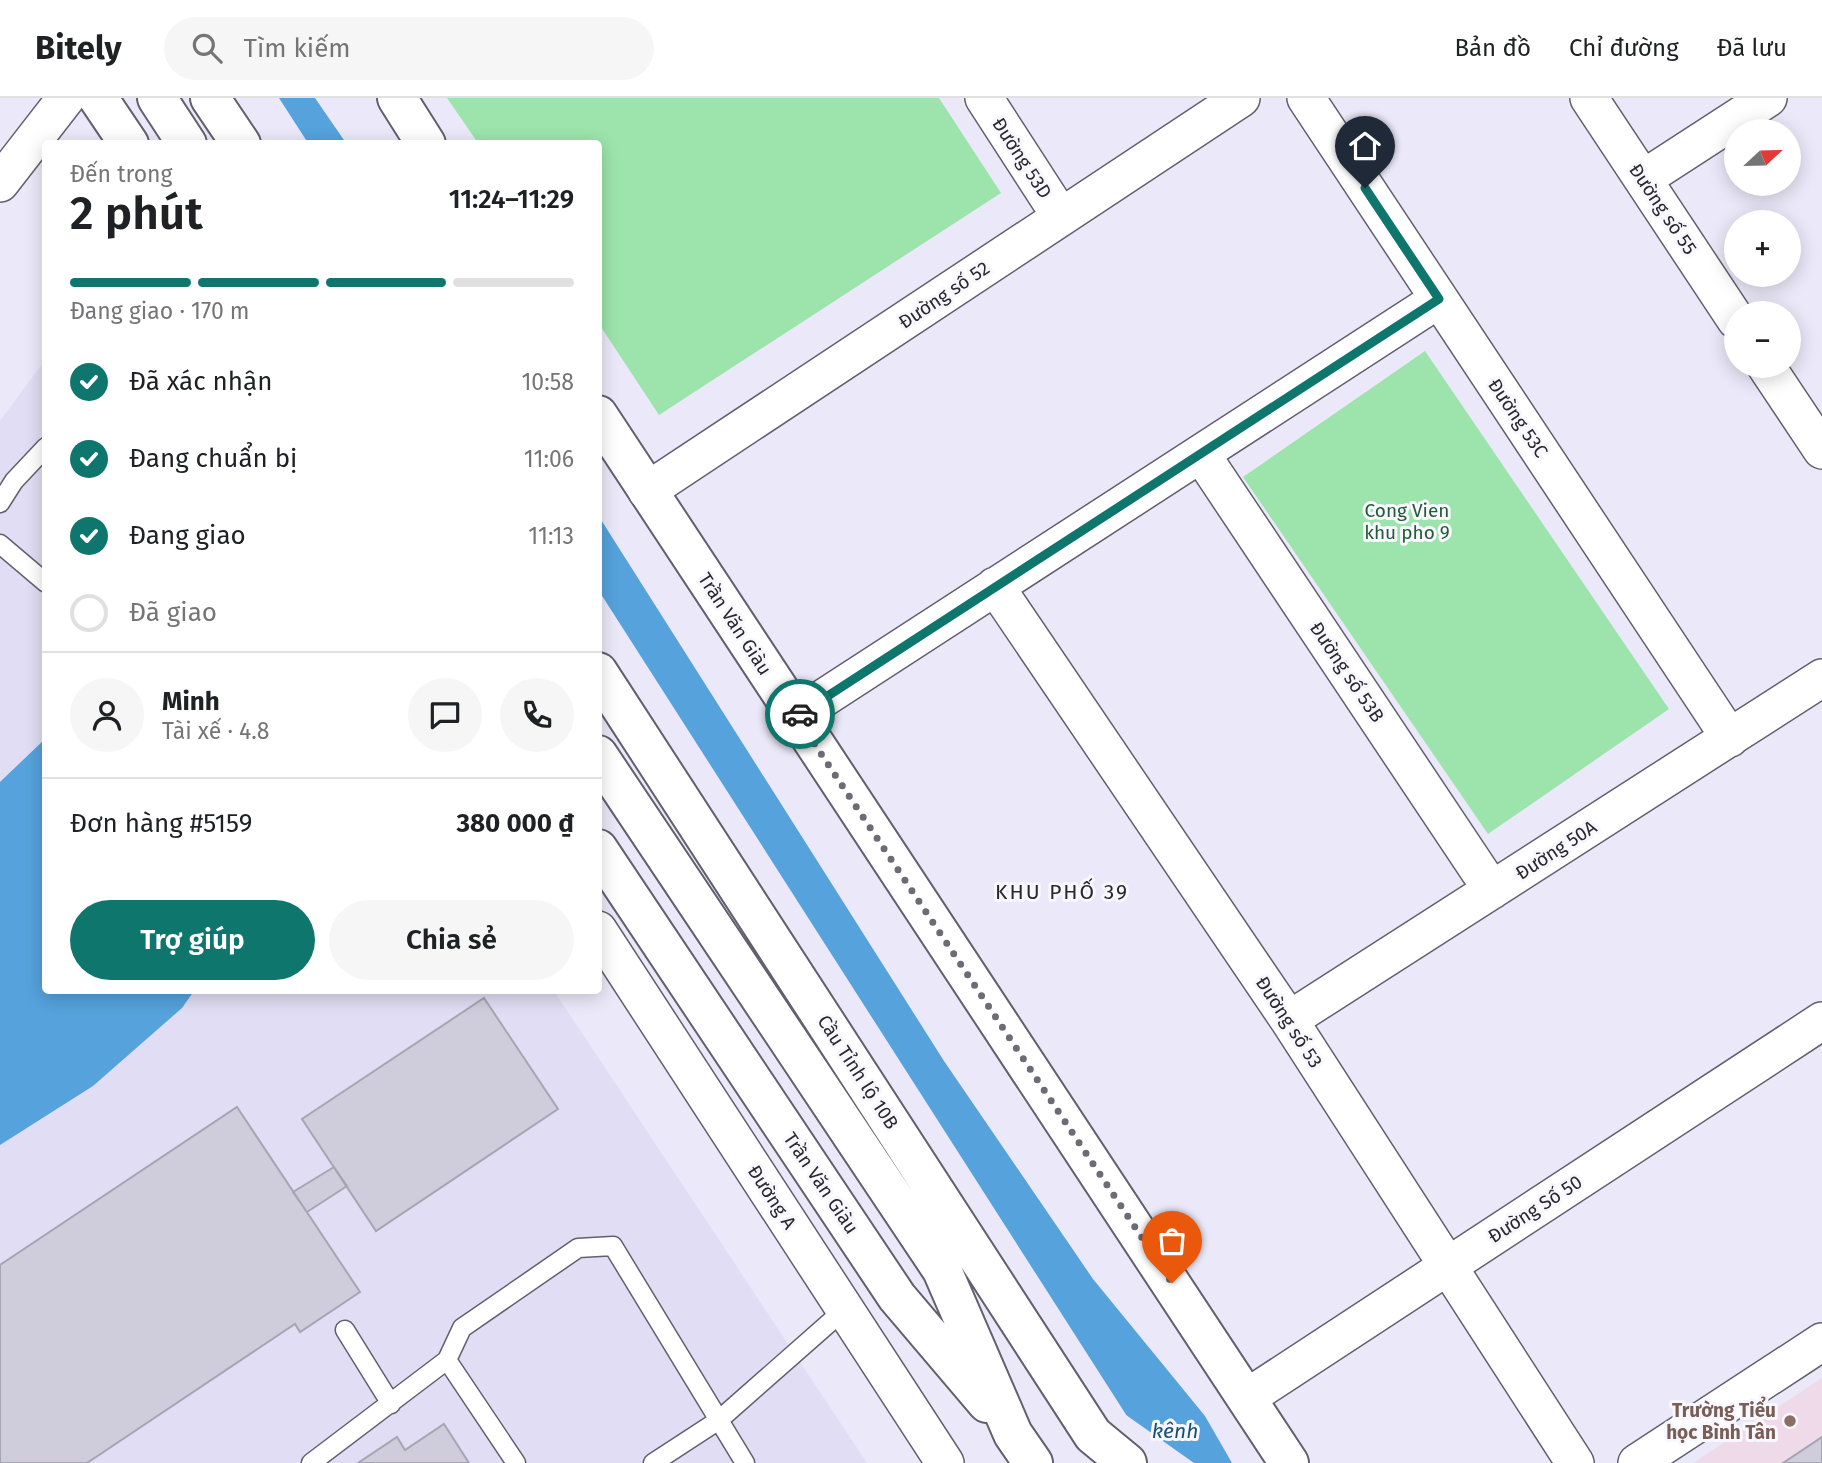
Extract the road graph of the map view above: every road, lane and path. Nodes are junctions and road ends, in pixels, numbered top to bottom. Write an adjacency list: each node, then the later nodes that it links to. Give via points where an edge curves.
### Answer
1 (66, 98): 18 (street)
2 (93, 98): 12 (street)
3 (98, 98): 13 (main road)
4 (157, 98): 14 (main road)
5 (210, 98): 15 (main road)
6 (397, 98): 16 (main road)
7 (984, 98): 19 (street, Đường 53D)
8 (1241, 98): 19 (street, Đường số 52)
9 (1306, 98): 20 (street, Đường 53C)
10 (1589, 98): 17 (street, Đường số 55)
11 (1768, 98): 17 (street)
12 (110, 140)
13 (126, 140)
14 (184, 140)
15 (238, 140)
16 (423, 140)
17 (1643, 179): 21 (street, Đường số 55)
18 (0, 183)
19 (1061, 217): 27 (street, Đường số 52)
20 (1439, 299): 26 (street); 35 (street, Đường 53C)
21 (1724, 302)
22 (1774, 378): 24 (street)
23 (602, 421): 27 (main road, Trần Văn Giàu)
24 (1822, 450)
25 (42, 451): 28 (lane)
26 (1201, 454): 31 (street); 38 (street, Đường số 53B)
27 (647, 491): 34 (main road, Trần Văn Giàu)
28 (0, 503)
29 (0, 544): 30 (lane)
30 (42, 580)
31 (995, 586): 34 (street); 40 (street, Đường số 53)
32 (602, 678): 56 (main road, Cầu Tỉnh lộ 10B, via 1093,1435)
33 (1822, 678): 35 (street, Đường 50A)
34 (796, 716): 47 (main road, Trần Văn Giàu)
35 (1730, 738): 38 (street, Đường 50A)
36 (602, 761): 50 (main road, Cầu Tỉnh lộ 10B, via 942,1270)
37 (602, 855): 50 (main road, Trần Văn Giàu, via 897,1297)
38 (1492, 890): 40 (street, Đường 50A)
39 (602, 936): 43 (street, Đường A)
40 (1289, 1020): 42 (street, Đường số 53)
41 (1822, 1021): 42 (street, Đường Số 50)
42 (1446, 1267): 47 (street, Đường Số 50); 58 (street, Đường số 53)
43 (845, 1309): 49 (lane); 55 (street, Đường A)
44 (345, 1330): 48 (lane)
45 (1822, 1342): 59 (street)
46 (447, 1360): 48 (lane); 49 (lane, via 462,1328 578,1248 613,1246); 52 (lane)
47 (1248, 1397): 57 (main road, Trần Văn Giàu)
48 (391, 1404): 51 (lane)
49 (719, 1420): 53 (lane); 54 (lane)
50 (1017, 1437)
51 (311, 1463)
52 (516, 1463)
53 (653, 1463)
54 (746, 1463)
55 (945, 1463)
56 (1127, 1463)
57 (1289, 1463)
58 (1575, 1463)
59 (1637, 1463)

